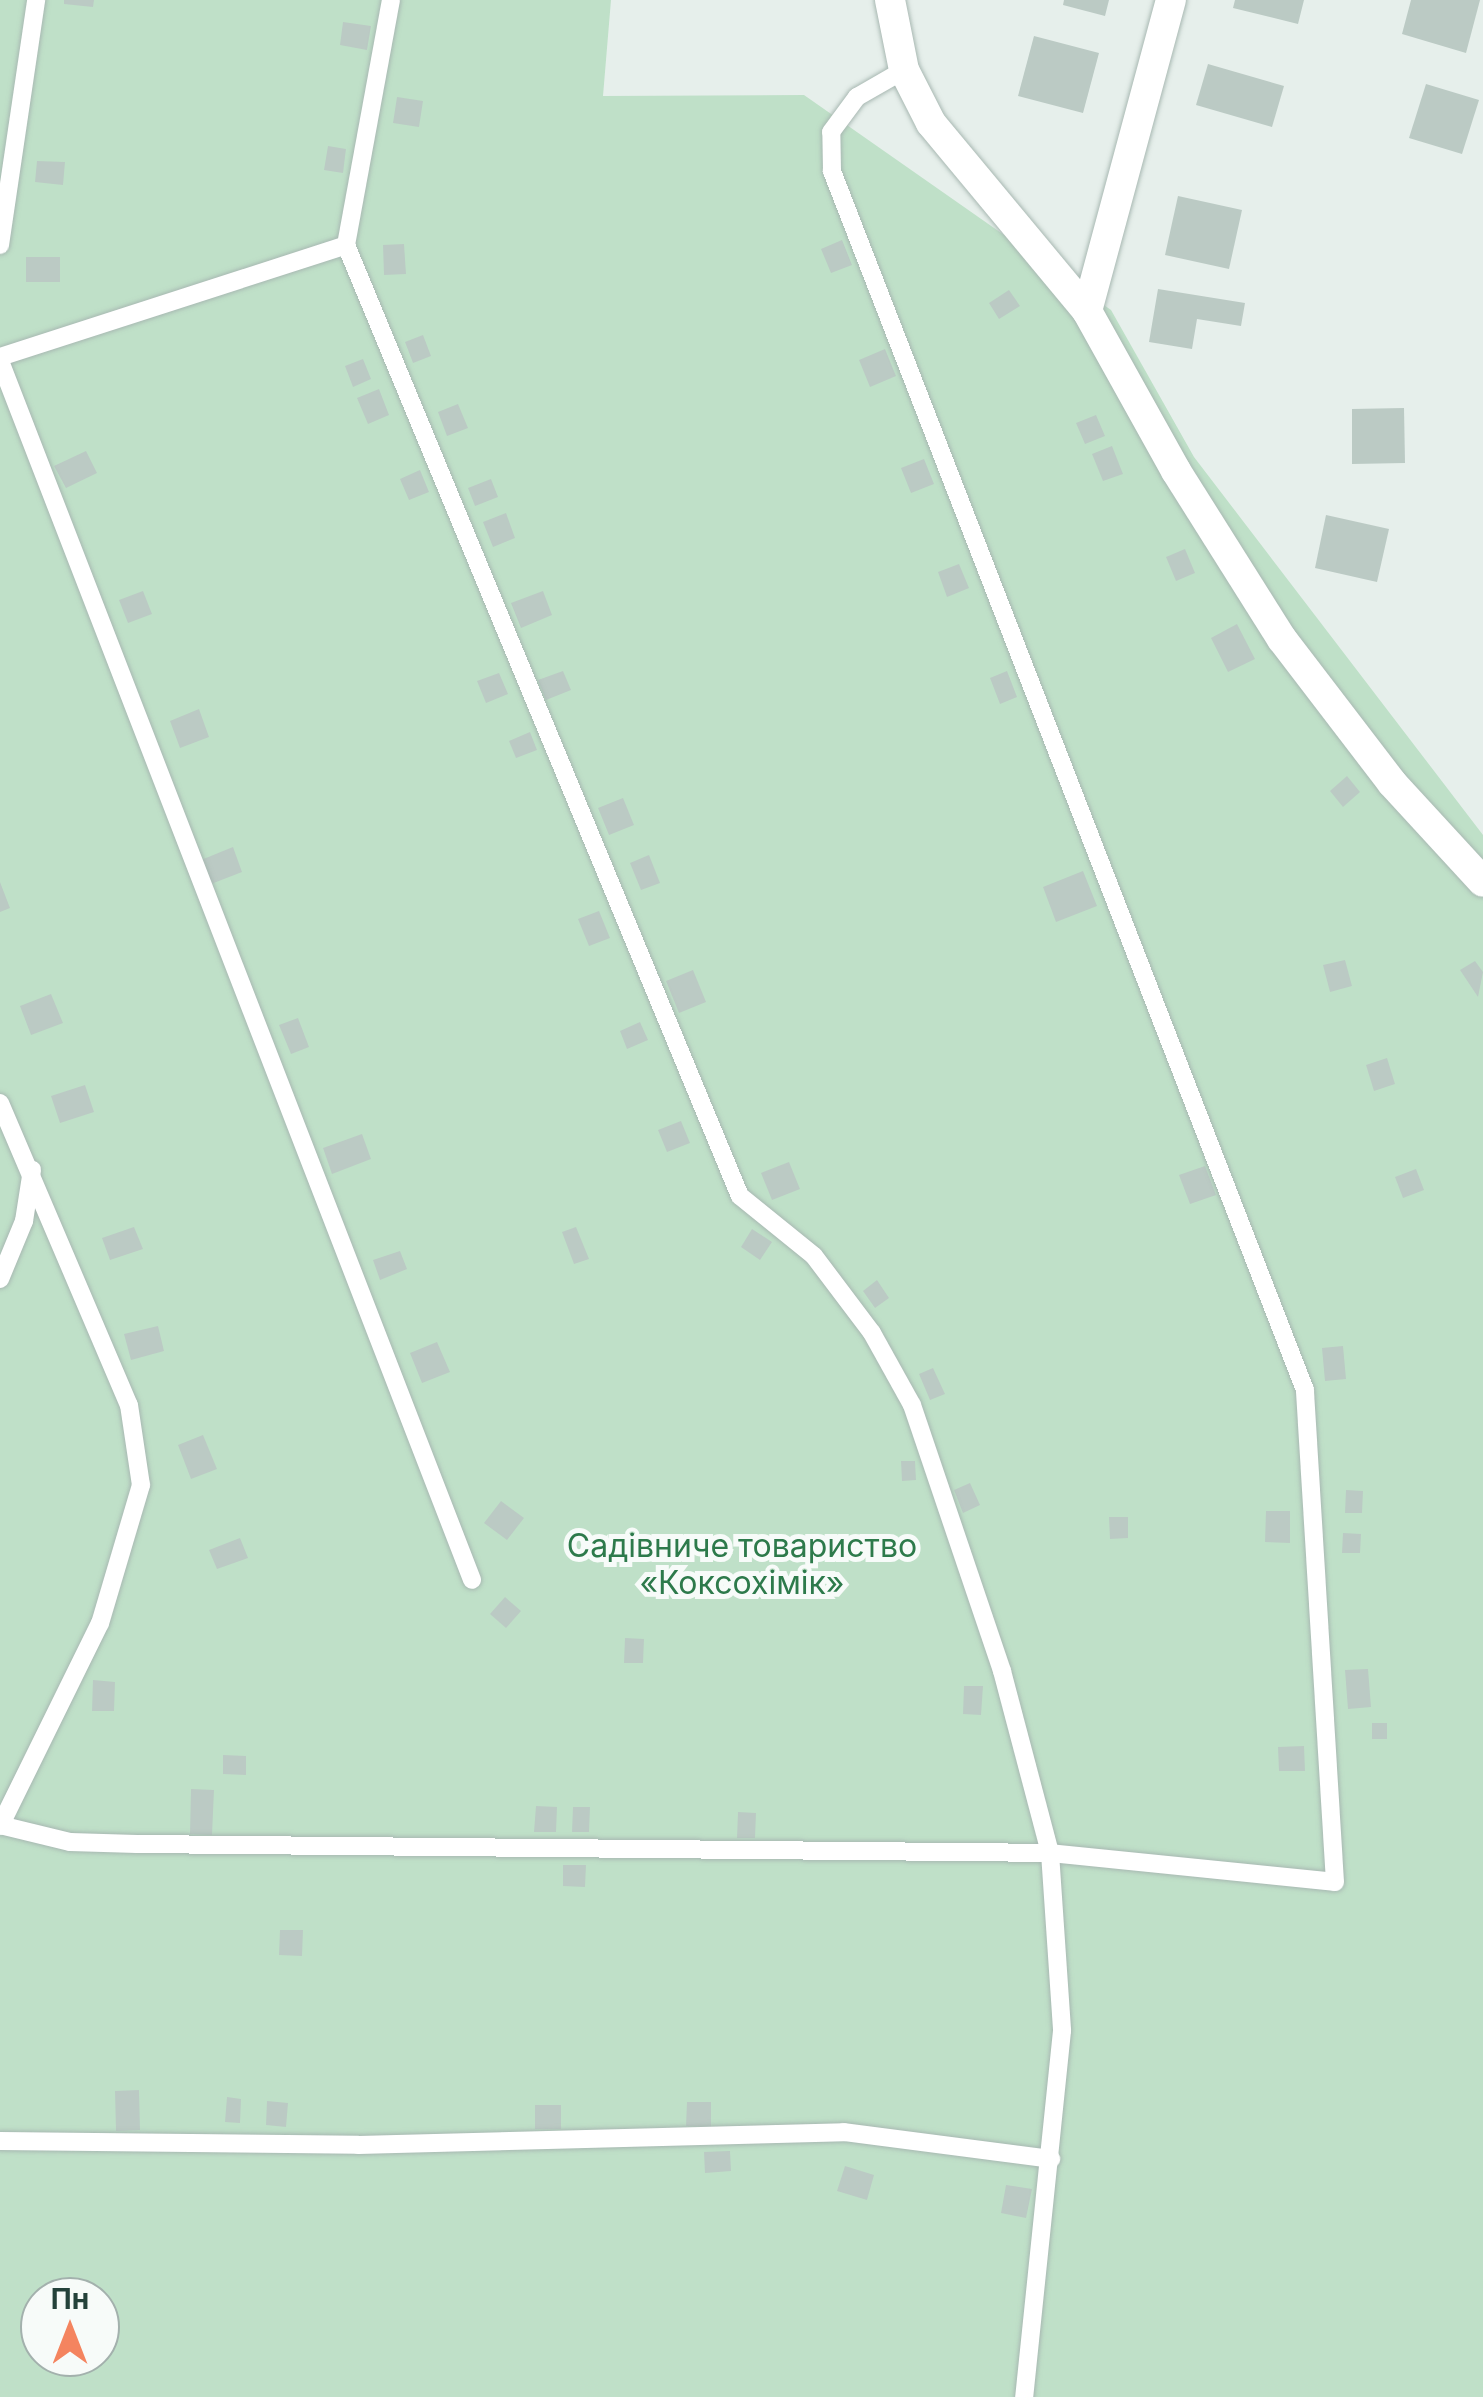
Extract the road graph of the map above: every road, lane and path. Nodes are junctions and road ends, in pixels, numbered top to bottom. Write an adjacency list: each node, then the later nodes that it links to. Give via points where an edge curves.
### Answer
1 (36, 0): 6 (lane)
2 (391, 0): 7 (lane)
3 (890, 0): 5 (street)
4 (1171, 0): 8 (street)
5 (904, 70): 8 (street, via 931,124); 16 (lane, via 857,97 831,132 832,172 1305,1390 1313,1458 1319,1675 1335,1882)
6 (0, 245)
7 (346, 245): 9 (lane); 16 (lane, via 740,1196 814,1256 872,1334 912,1405 1002,1671)
8 (1087, 311): 10 (street, via 1176,471 1282,639 1392,783)
9 (0, 359): 14 (lane)
10 (1483, 882)
11 (0, 1102): 12 (lane)
12 (32, 1170): 13 (lane, via 24,1221); 15 (lane, via 129,1405 141,1485 100,1624)
13 (0, 1279)
14 (472, 1580)
15 (0, 1826): 16 (lane, via 70,1842 138,1844)
16 (1050, 1853): 18 (lane, via 1062,2031)
17 (0, 2141): 18 (lane, via 358,2145 844,2132)
18 (1051, 2159): 19 (lane)
19 (1024, 2397)

